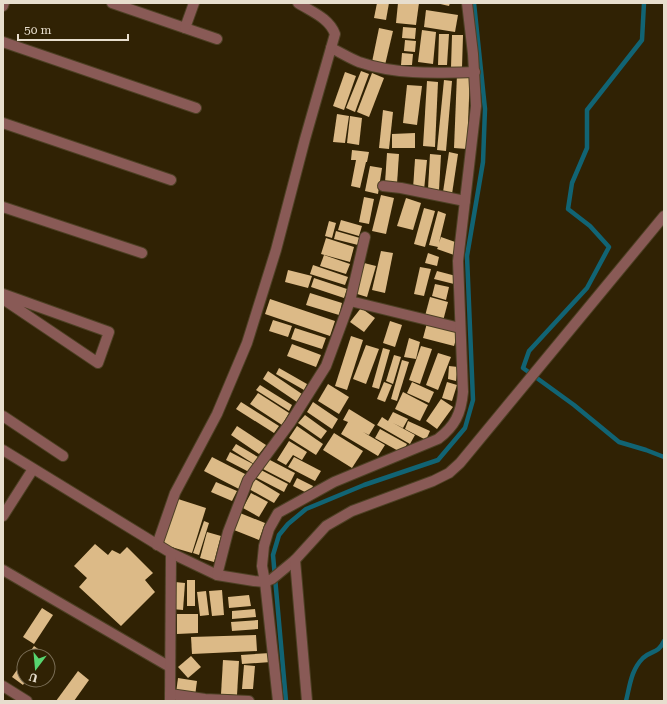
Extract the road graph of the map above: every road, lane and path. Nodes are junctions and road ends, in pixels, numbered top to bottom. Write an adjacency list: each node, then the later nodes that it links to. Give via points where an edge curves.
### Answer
1 (4, 3): 6 (street)
2 (112, 3): 7 (street)
3 (194, 3): 7 (street)
4 (298, 3): 10 (street, via 332,26 335,34)
5 (467, 3): 11 (street)
6 (3, 6)
7 (185, 28): 8 (street)
8 (217, 39)
9 (3, 42): 12 (street)
10 (331, 48): 11 (street, via 358,61 391,70 427,73); 30 (street, via 276,250 247,343 217,414 175,493)
11 (475, 72): 16 (street, via 476,106)
12 (196, 108)
13 (3, 123): 14 (street)
14 (170, 180)
15 (382, 186): 16 (street)
16 (465, 201): 24 (street, via 458,261)
17 (3, 207): 20 (street)
18 (664, 216): 32 (street, via 460,463 449,473 433,481 352,511 326,526)
19 (365, 237): 23 (street)
20 (142, 253)
21 (3, 294): 22 (street, via 109,332 98,363)
22 (3, 299)
23 (350, 301): 24 (street); 34 (street, via 326,366 290,424 248,480 228,532)
24 (460, 328): 35 (street, via 462,405 448,432 409,452 334,482 278,513 264,546 262,566)
25 (3, 416): 27 (street)
26 (3, 450): 28 (street)
27 (62, 456)
28 (33, 469): 29 (street); 30 (street)
29 (3, 516)
30 (157, 545): 31 (street)
31 (170, 553): 34 (street); 36 (street)
32 (296, 560): 35 (street); 42 (street)
33 (3, 570): 36 (street)
34 (217, 574): 35 (street, via 254,582)
35 (268, 580): 41 (street)
36 (170, 668): 38 (street)
37 (3, 686): 39 (street)
38 (170, 698): 40 (street)
39 (28, 701)
40 (249, 701)
41 (278, 701)
42 (307, 701)

